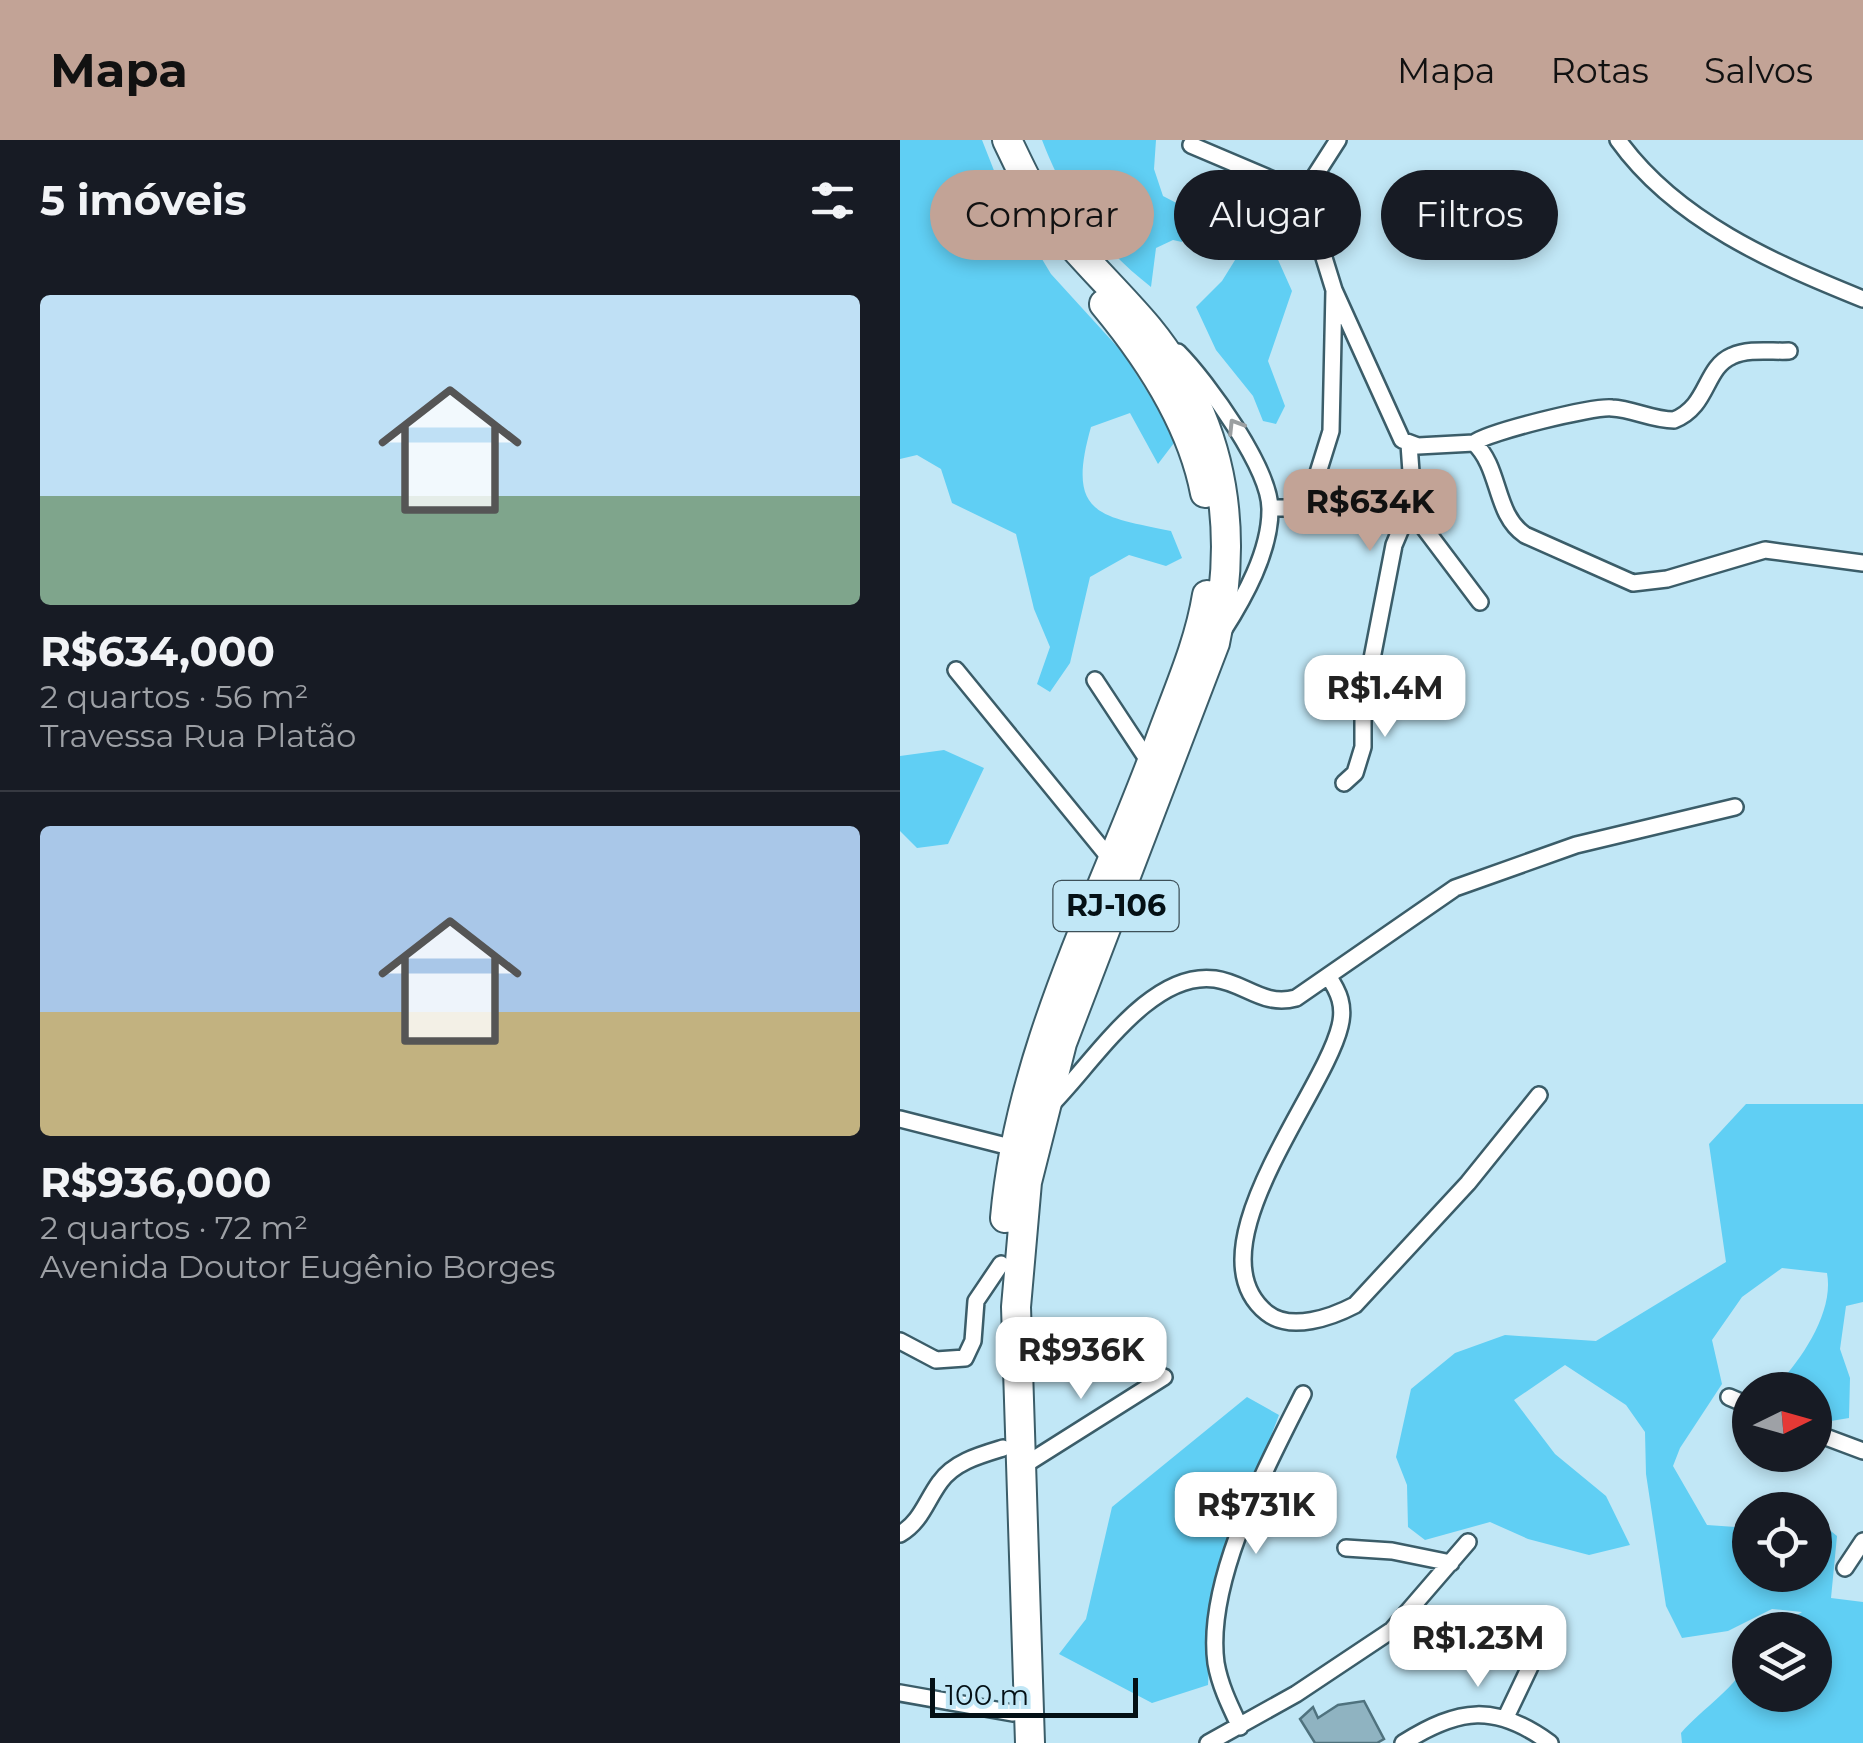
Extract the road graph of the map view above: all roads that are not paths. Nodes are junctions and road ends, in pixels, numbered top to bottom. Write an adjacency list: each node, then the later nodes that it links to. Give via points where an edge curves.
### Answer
1 (988, 140): 22 (highway, RJ-106, via 1022,204 1150,365 1190,441 1204,487 1210,527 1204,610)
2 (1007, 140): 11 (highway, RJ-106, via 1051,219)
3 (1338, 140): 7 (street)
4 (1618, 140): 10 (street, via 1645,174 1733,239)
5 (1191, 146): 6 (street)
6 (1249, 170)
7 (1319, 170)
8 (1325, 260): 9 (street)
9 (1334, 290): 14 (street, via 1393,428); 15 (street, via 1331,431 1320,474 1304,501)
10 (1863, 299)
11 (1152, 332): 15 (street, one-way to 11, via 1244,441 1214,392); 19 (highway, RJ-106, via 1210,437 1223,486 1227,568)
12 (1789, 351): 13 (street, via 1732,356 1720,364 1700,403 1674,420 1598,407 1491,431)
13 (1474, 443): 14 (street); 17 (street, via 1490,463 1513,527 1625,581 1667,579 1764,550)
14 (1408, 444): 16 (street)
15 (1271, 508): 19 (street, via 1249,586)
16 (1410, 509): 18 (street); 23 (street, via 1394,544 1369,670 1362,747 1355,773)
17 (1863, 564)
18 (1480, 602)
19 (1215, 643): 28 (highway, RJ-106, via 1090,968)
20 (956, 670): 25 (street)
21 (1094, 680): 22 (street)
22 (1151, 765): 25 (highway, RJ-106)
23 (1344, 783)
24 (1734, 807): 26 (street, via 1576,845 1455,888)
25 (1112, 861): 30 (highway, RJ-106, via 1048,1021)
26 (1328, 976): 27 (street, via 1341,997 1340,1028 1289,1125 1246,1235 1244,1278 1272,1318 1300,1322 1355,1306); 28 (street, via 1281,1002 1219,979 1170,986 1138,1005 1086,1072)
27 (1539, 1095)
28 (1042, 1114): 39 (highway, RJ-106, via 1027,1182 1016,1307)
29 (900, 1119): 30 (street)
30 (1014, 1148): 31 (highway, RJ-106)
31 (1001, 1264): 32 (street, via 976,1301 965,1358 936,1360); 39 (highway, RJ-106)
32 (900, 1341)
33 (1164, 1377): 39 (street)
34 (1303, 1394): 50 (street, via 1250,1503 1222,1603 1216,1662)
35 (1728, 1397): 36 (street)
36 (1732, 1399)
37 (1832, 1440): 38 (street)
38 (1863, 1452)
39 (1013, 1457): 40 (street, via 956,1466); 48 (highway, RJ-106); 52 (highway, RJ-106)
40 (900, 1534)
41 (1863, 1541): 45 (street)
42 (1468, 1542): 44 (street)
43 (1346, 1548): 44 (street)
44 (1451, 1564): 50 (street, via 1392,1630)
45 (1845, 1568)
46 (1546, 1632): 49 (street)
47 (900, 1693): 48 (street)
48 (1013, 1713): 51 (highway, RJ-106)
49 (1506, 1717): 54 (street, via 1462,1715); 55 (street)
50 (1240, 1728): 53 (street)
51 (1013, 1743)
52 (1030, 1743)
53 (1208, 1743)
54 (1403, 1743)
55 (1550, 1743)

